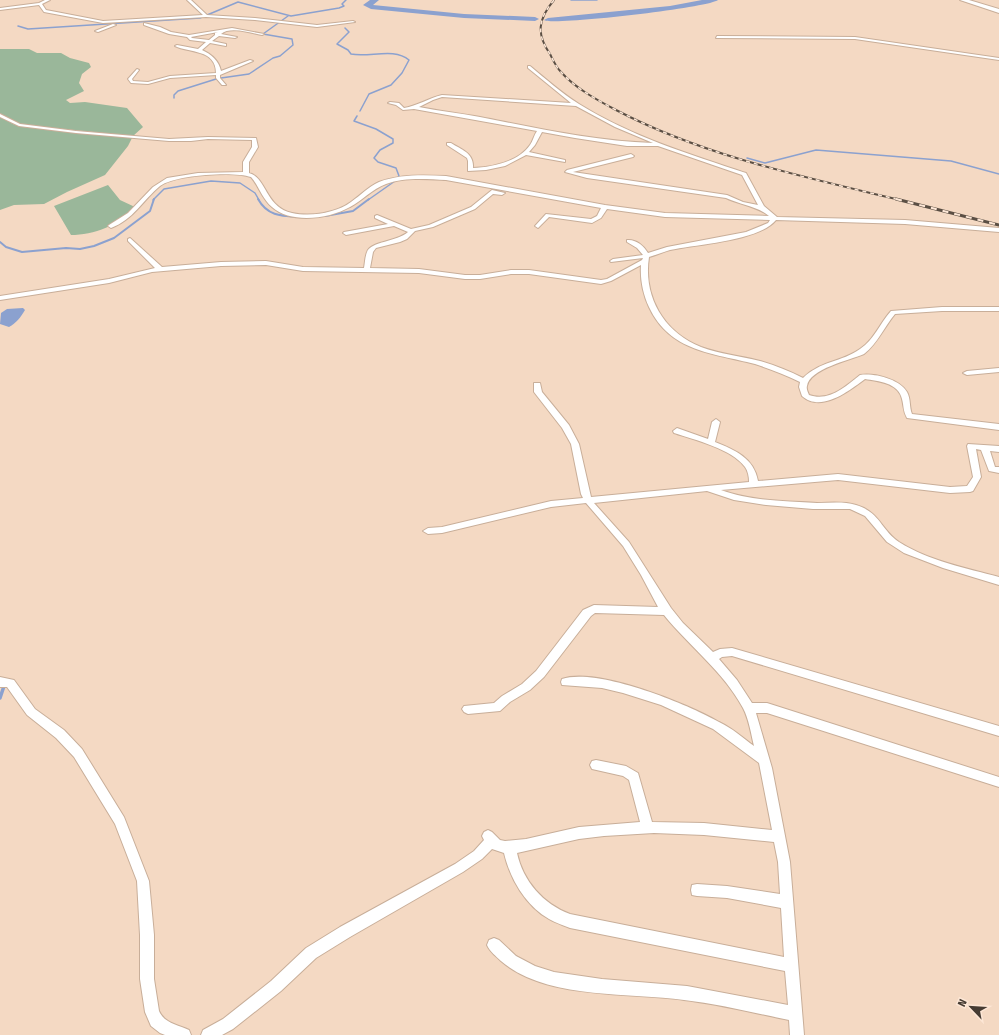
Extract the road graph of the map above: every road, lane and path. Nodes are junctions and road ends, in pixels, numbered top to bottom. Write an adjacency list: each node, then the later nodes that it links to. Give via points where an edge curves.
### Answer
1 (48, 0): 4 (street)
2 (189, 0): 7 (street)
3 (963, 0): 6 (main road)
4 (40, 4): 5 (street); 7 (street, via 47,12 100,22)
5 (0, 9)
6 (999, 11)
7 (206, 16): 8 (street, via 320,26)
8 (353, 22)
9 (98, 30): 13 (street, via 113,25 142,24)
10 (223, 30): 11 (street); 12 (street); 13 (street)
11 (216, 34): 14 (street); 16 (street)
12 (262, 34)
13 (189, 36): 16 (street, via 190,39)
14 (235, 37)
15 (717, 37): 20 (street, via 855,38)
16 (207, 41): 17 (street); 19 (street)
17 (225, 45)
18 (177, 46): 19 (street)
19 (199, 50): 24 (street, via 206,53 218,67)
20 (999, 59)
21 (251, 61): 24 (street)
22 (530, 67): 27 (street)
23 (137, 70): 24 (street, via 130,79 131,82 148,83 170,77)
24 (218, 74): 25 (street, via 218,78)
25 (224, 84)
26 (390, 103): 28 (street, via 397,104 403,109)
27 (577, 104): 28 (street, via 442,96); 32 (street)
28 (414, 108): 30 (street)
29 (0, 115): 36 (street, via 19,125 76,132 176,140 254,139 255,147 246,162)
30 (540, 131): 32 (street, via 599,140); 33 (street)
31 (449, 144): 33 (street, via 469,156 470,170 504,165)
32 (659, 144): 39 (street, via 744,174)
33 (524, 153): 35 (street)
34 (631, 156): 39 (street, via 568,172 727,197)
35 (563, 161)
36 (246, 174): 37 (street, via 252,176 278,210 291,215 310,216 336,211 388,181 430,177); 43 (street, via 188,175 170,178 156,186 129,215)
37 (537, 195): 38 (street); 46 (street, via 492,192 473,208 431,226)
38 (605, 207): 41 (street, via 665,215); 44 (street, via 599,217 592,221 548,215)
39 (764, 208): 41 (street)
40 (377, 217): 42 (street)
41 (775, 218): 45 (street, via 905,222); 50 (street, via 757,231 726,235 667,249)
42 (395, 224): 46 (street); 47 (street)
43 (111, 226)
44 (538, 226)
45 (999, 230)
46 (412, 231): 52 (street, via 405,238 374,247 370,252)
47 (346, 232)
48 (130, 240): 53 (street)
49 (629, 241): 50 (street, via 644,251)
50 (645, 259): 51 (street); 52 (street, via 601,282 529,272 465,277 419,271); 58 (street, via 644,269 650,300 668,330 698,348 764,365)
51 (613, 261)
52 (367, 269): 53 (street, via 303,269 251,263)
53 (160, 270): 54 (street, via 109,281)
54 (0, 298)
55 (999, 309): 58 (street, via 893,312 879,333 861,352 814,371)
56 (999, 370): 57 (street)
57 (967, 373)
58 (804, 381): 61 (street, via 806,396 819,399 842,393 863,377 881,380 900,388 906,397 907,412 910,416)
59 (537, 385): 69 (street, via 538,392 566,427 575,444)
60 (716, 422): 63 (street)
61 (999, 427)
62 (677, 431): 63 (street)
63 (711, 443): 67 (street, via 747,463 752,471)
64 (985, 448): 65 (street); 66 (street, via 992,469); 67 (street, via 972,446 977,477 970,489 950,490 838,477)
65 (999, 449)
66 (999, 470)
67 (754, 484): 68 (street)
68 (707, 488): 69 (street); 71 (street, via 738,498 828,506 844,504 855,507 876,520 887,538 914,554)
69 (588, 500): 70 (street, via 550,504 442,530); 72 (street, via 626,544)
70 (428, 531)
71 (999, 581)
72 (667, 611): 73 (street); 77 (street, via 594,609 587,613 540,674 526,687 496,708)
73 (712, 658): 76 (street); 78 (street, via 720,653 732,652)
74 (0, 682): 90 (street, via 10,683 31,712 60,734 73,748 120,821 142,881 147,935 147,980 152,1012 156,1021 165,1028)
75 (566, 682): 79 (street, via 604,684 682,708 718,726)
76 (750, 708): 79 (street); 81 (street, via 767,708)
77 (468, 710)
78 (999, 731)
79 (764, 760): 83 (street)
80 (596, 766): 82 (street, via 626,771 634,777)
81 (999, 782)
82 (648, 828): 83 (street, via 736,831); 84 (street, via 579,833)
83 (779, 837): 86 (street, via 784,862)
84 (508, 847): 88 (street, via 518,876 534,897 552,913 646,937); 91 (street, via 500,847 489,839 478,855 459,868 311,953 276,986 228,1024)
85 (697, 890): 86 (street)
86 (786, 902): 88 (street)
87 (494, 945): 89 (street, via 523,967 550,978 673,991)
88 (791, 965): 89 (street)
89 (795, 1014): 92 (street)
90 (184, 1035)
91 (208, 1035)
92 (797, 1035)

